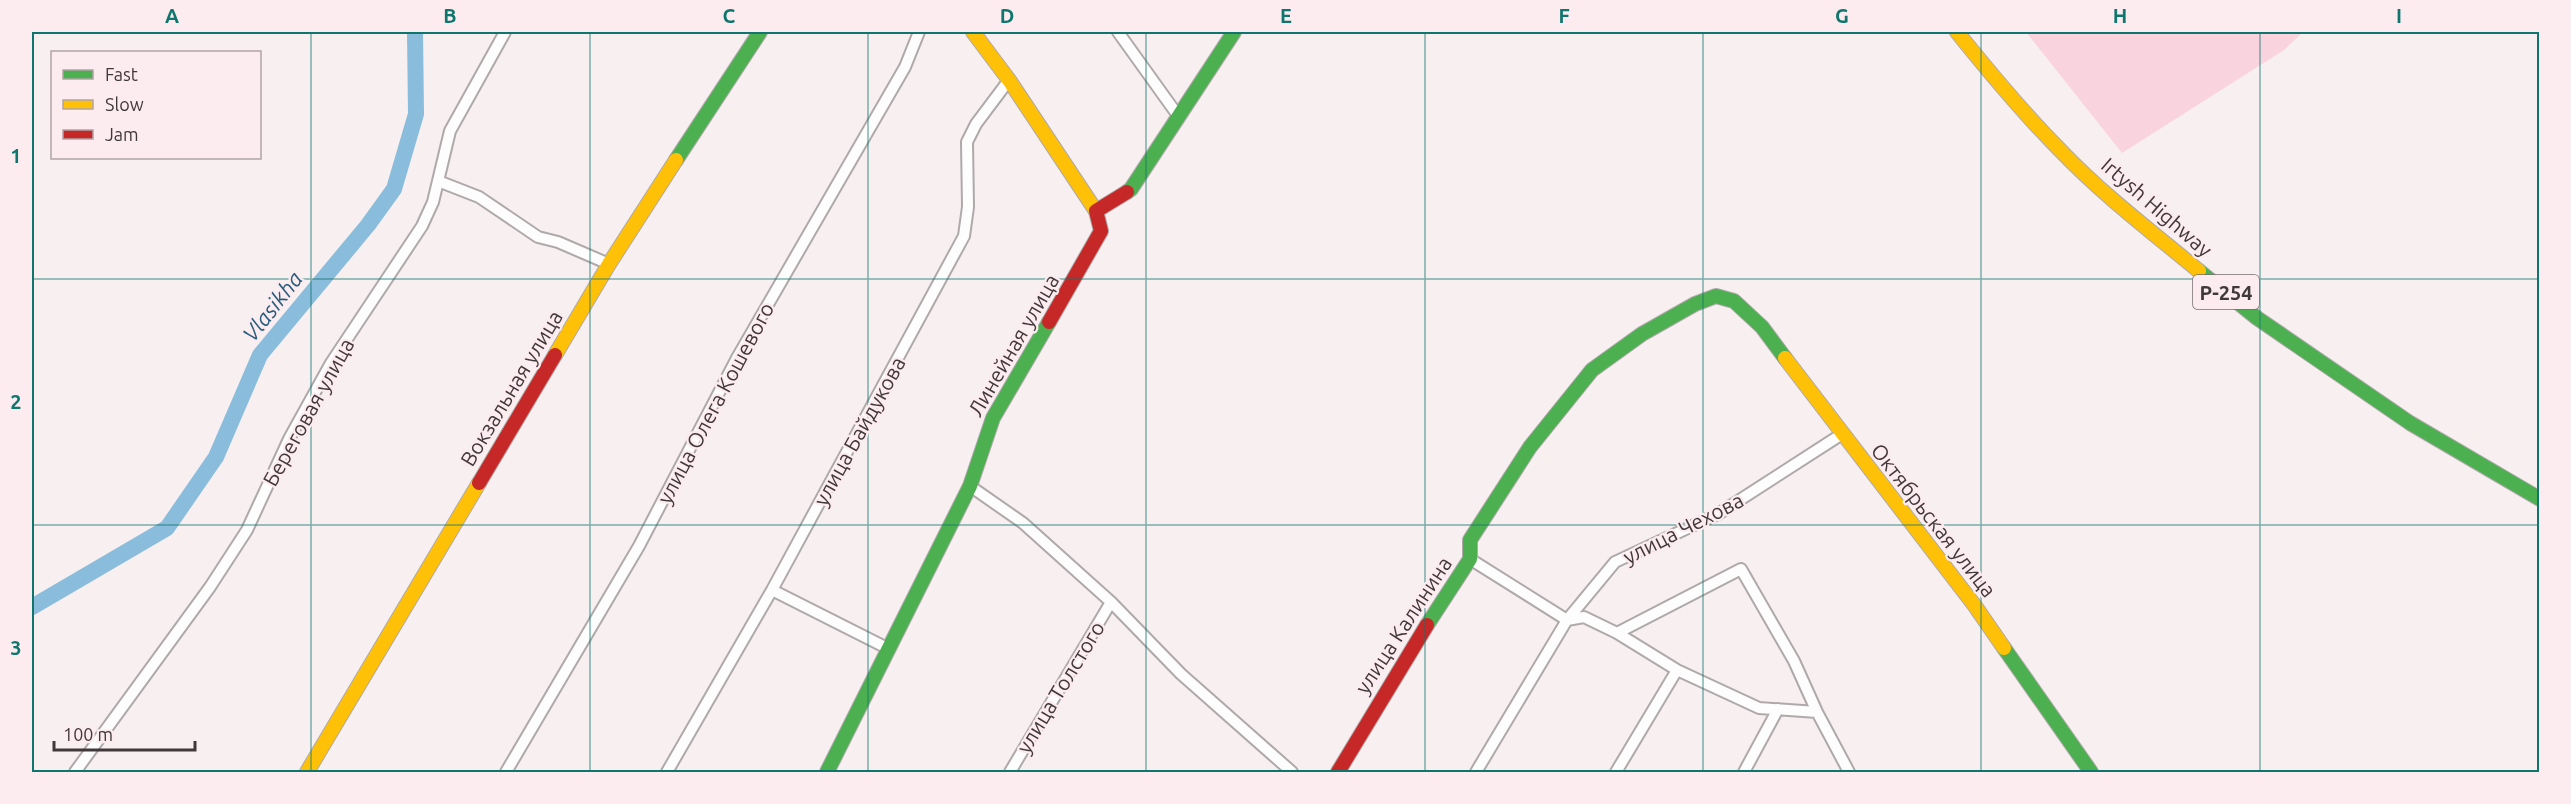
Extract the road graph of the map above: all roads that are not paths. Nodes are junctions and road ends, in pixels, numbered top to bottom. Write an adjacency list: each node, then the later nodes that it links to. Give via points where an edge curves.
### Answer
1 (505, 32): 10 (street, Береговая улица, via 450,131)
2 (760, 32): 12 (main road, Вокзальная улица)
3 (920, 32): 28 (street, улица Олега Кошевого, via 905,67 737,358 639,546)
4 (973, 32): 8 (main road)
5 (1118, 32): 9 (street)
6 (1234, 32): 9 (main road)
7 (1957, 32): 16 (main road, Irtysh Highway / Р-254, via 2009,97 2061,152 2257,318 2410,423)
8 (1009, 80): 11 (main road); 18 (street, улица Байдукова, via 967,142 968,207 964,236)
9 (1179, 117): 11 (main road, via 1131,189)
10 (438, 181): 12 (street, via 478,197 538,237); 26 (street, Береговая улица, via 422,226 331,363 247,530)
11 (1096, 211): 15 (main road, Линейная улица, via 1101,231 993,418)
12 (609, 264): 27 (main road, Вокзальная улица)
13 (1734, 301): 14 (main road, Октябрьская улица, via 1762,327); 17 (main road, улица Калинина, via 1716,297 1695,304 1642,334 1592,370 1530,447 1494,502 1470,540)
14 (1842, 434): 20 (street, улица Чехова, via 1718,514 1615,562); 38 (main road, Октябрьская улица, via 2007,651)
15 (970, 486): 19 (street, via 1023,523); 22 (main road, Линейная улица)
16 (2540, 499)
17 (1470, 559): 20 (street); 33 (main road, улица Калинина)
18 (772, 590): 22 (street); 29 (street, улица Байдукова)
19 (1111, 602): 31 (street, улица Толстого); 32 (street, via 1181,674)
20 (1567, 620): 21 (street, via 1584,617); 34 (street, улица Чехова)
21 (1617, 633): 23 (street); 25 (street, via 1741,569 1794,661)
22 (889, 649): 30 (main road, Линейная улица)
23 (1677, 670): 24 (street, via 1760,708); 35 (street)
24 (1778, 710): 25 (street); 36 (street)
25 (1817, 712): 37 (street)
26 (75, 772)
27 (307, 772)
28 (506, 772)
29 (667, 772)
30 (826, 772)
31 (1010, 772)
32 (1292, 772)
33 (1338, 772)
34 (1476, 772)
35 (1616, 772)
36 (1744, 772)
37 (1849, 772)
38 (2091, 772)

